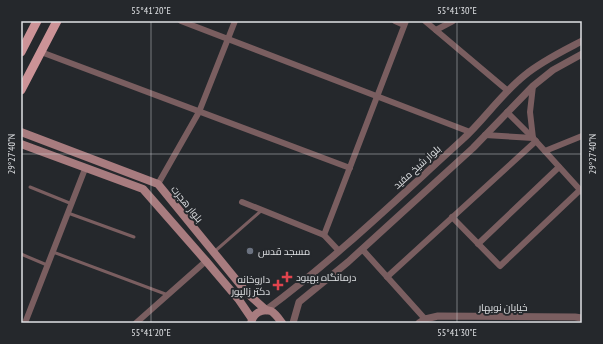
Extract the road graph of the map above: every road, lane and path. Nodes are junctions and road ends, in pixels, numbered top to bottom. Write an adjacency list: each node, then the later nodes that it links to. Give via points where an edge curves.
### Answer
1 (37, 21): 12 (main road)
2 (57, 21): 13 (main road)
3 (181, 21): 10 (street)
4 (235, 21): 10 (street)
5 (395, 21): 8 (street)
6 (453, 21): 9 (street)
7 (428, 22): 9 (street)
8 (405, 23): 18 (street)
9 (436, 30): 17 (street)
10 (228, 39): 18 (street); 19 (street)
11 (582, 41): 17 (street, بلوار شیخ مفید, via 547,60)
12 (21, 52)
13 (41, 52): 16 (main road); 19 (street)
14 (582, 54): 15 (street, via 553,70)
15 (533, 86): 20 (street); 25 (street, via 530,112)
16 (21, 90)
17 (508, 91): 22 (street, بلوار شیخ مفید)
18 (377, 96): 22 (street); 30 (street)
19 (199, 112): 30 (street); 31 (street)
20 (507, 112): 23 (street); 25 (street)
21 (21, 132): 31 (main road, بلوار هجرت)
22 (470, 132): 45 (street, بلوار شیخ مفید)
23 (485, 135): 25 (street); 42 (street)
24 (582, 136): 27 (street)
25 (535, 140): 27 (street); 38 (street)
26 (21, 144): 29 (main road)
27 (545, 150): 28 (street)
28 (559, 167): 33 (street); 41 (street)
29 (86, 168): 35 (street); 47 (main road, via 143,189)
30 (350, 168): 39 (street)
31 (158, 184): 44 (main road, بلوار هجرت)
32 (30, 187): 35 (lane)
33 (581, 191): 41 (street, via 500,266)
34 (242, 202): 36 (street)
35 (72, 204): 37 (street)
36 (262, 210): 39 (street); 44 (lane)
37 (68, 213): 40 (lane); 43 (street)
38 (452, 218): 41 (street); 49 (street)
39 (324, 235): 45 (street)
40 (134, 237)
41 (478, 244)
42 (362, 249): 49 (street); 52 (street)
43 (53, 252): 48 (street); 51 (lane)
44 (213, 252): 53 (main road, بلوار هجرت, via 247,293)
45 (339, 252): 50 (street, بلوار شیخ مفید)
46 (21, 254): 48 (lane)
47 (206, 260): 51 (street); 55 (main road, via 239,300)
48 (48, 265): 57 (street)
49 (387, 277): 56 (street)
50 (291, 292): 52 (street, via 293,298); 53 (street, بلوار شیخ مفید)
51 (168, 295): 58 (street)
52 (299, 302): 60 (street)
53 (266, 310): 55 (main road, via 255,314); 59 (main road, بلوار هجرت, via 276,315)
54 (582, 318): 56 (street, خیابان نوبهار, via 438,316)
55 (251, 321)
56 (421, 322)
57 (25, 323)
58 (136, 323)
59 (282, 323)
60 (293, 323)

